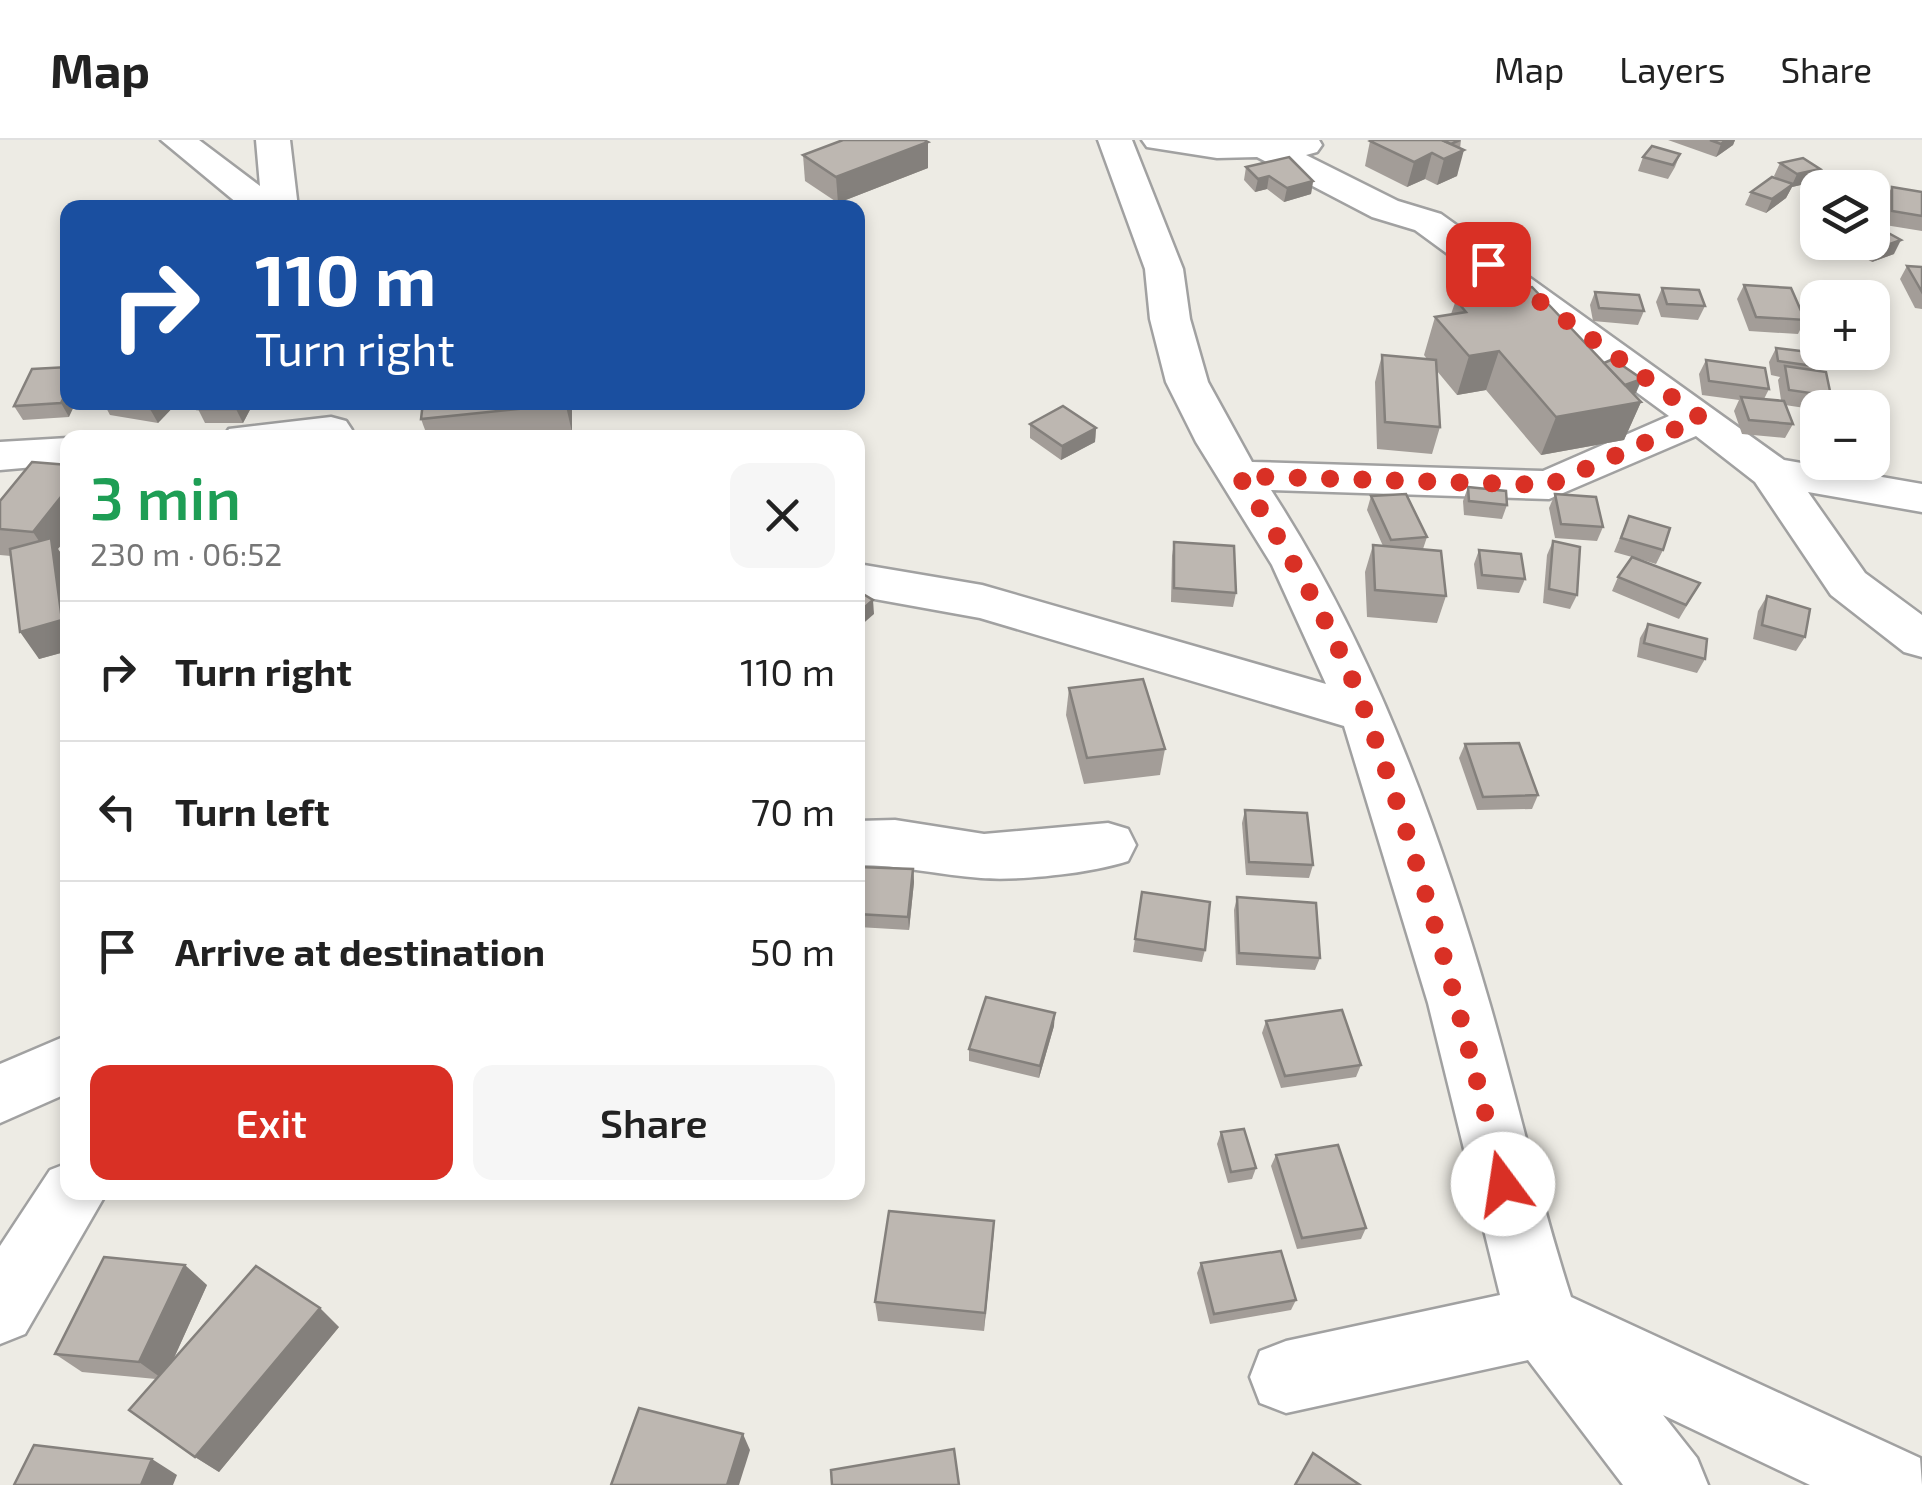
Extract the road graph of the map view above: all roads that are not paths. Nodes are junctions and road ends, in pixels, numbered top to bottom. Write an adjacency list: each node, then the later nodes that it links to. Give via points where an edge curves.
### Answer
1 (178, 140): 7 (street)
2 (274, 140): 8 (street)
3 (1115, 140): 15 (street, via 1164,269 1187,382)
4 (1159, 140): 6 (street)
5 (1322, 140): 6 (street)
6 (1269, 150): 9 (street, via 1428,222)
7 (256, 200)
8 (279, 200)
9 (1701, 418): 14 (street); 15 (street, via 1549,485)
10 (331, 423): 11 (street)
11 (290, 430)
12 (60, 452): 13 (street)
13 (0, 456)
14 (1771, 472): 16 (street); 18 (street, via 1848,584)
15 (1239, 476): 19 (street, via 1296,565)
16 (1922, 498)
17 (865, 581): 19 (street, via 982,602)
18 (1922, 640)
19 (1366, 714): 26 (street, via 1459,1002)
20 (865, 843): 21 (street, via 984,856)
21 (1108, 845)
22 (60, 1067): 23 (street)
23 (0, 1094)
24 (69, 1200): 25 (street)
25 (0, 1309)
26 (1544, 1321): 27 (street); 28 (street); 29 (street)
27 (1286, 1377)
28 (1670, 1485)
29 (1893, 1485)

